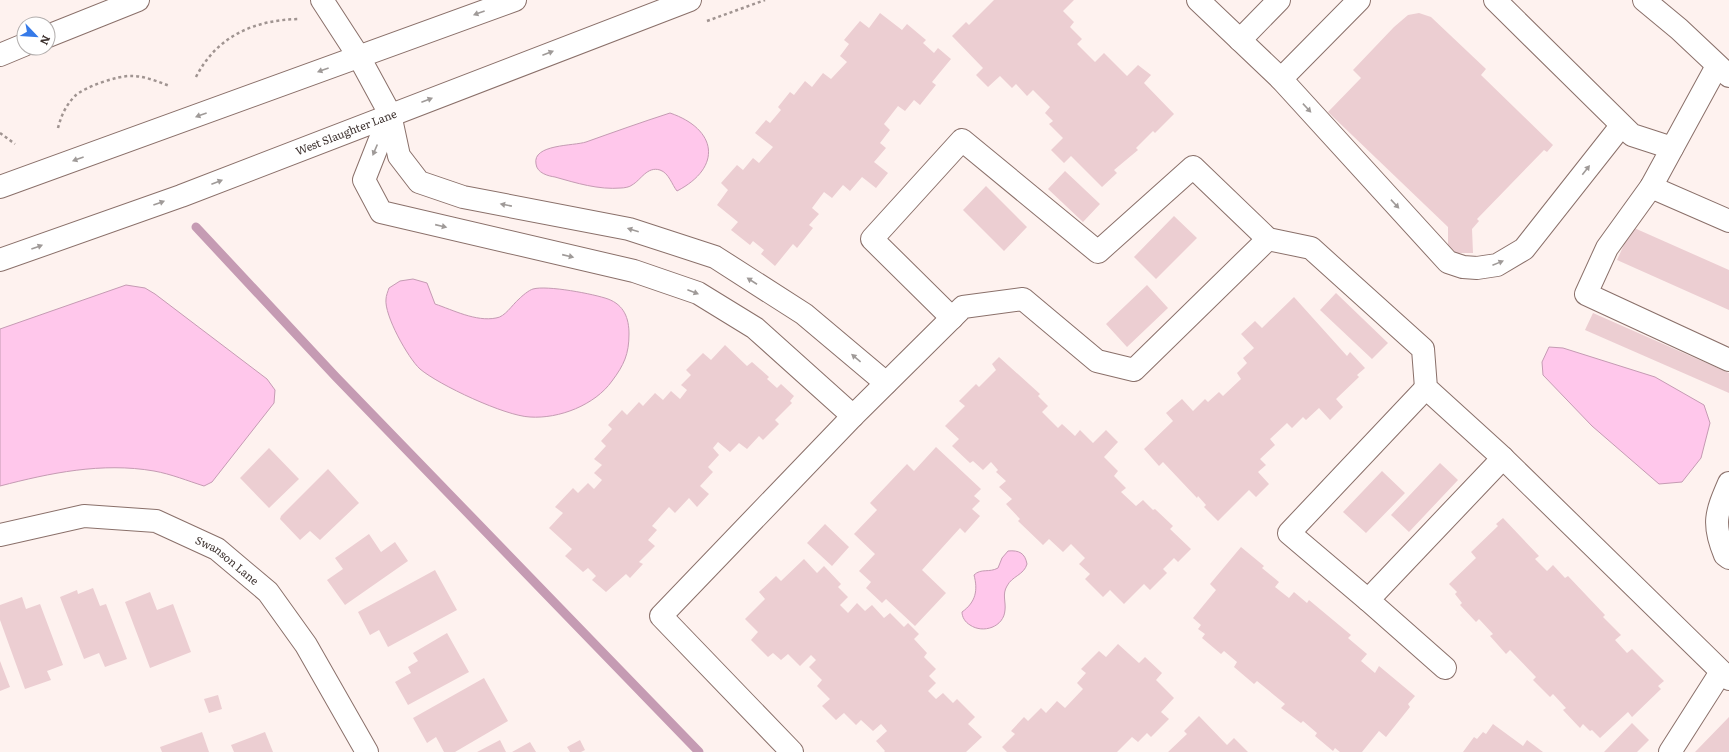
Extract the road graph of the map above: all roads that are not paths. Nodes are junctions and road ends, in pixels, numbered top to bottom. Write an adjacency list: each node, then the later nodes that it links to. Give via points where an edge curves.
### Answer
1 (138, 0): 12 (street)
2 (322, 0): 16 (street)
3 (515, 0): 16 (street, one-way to 16)
4 (690, 0): 19 (street, West Slaughter Lane, one-way to 4)
5 (1198, 0): 13 (street)
6 (1279, 0): 13 (street)
7 (1359, 0): 18 (street)
8 (1495, 0): 20 (street)
9 (1644, 0): 11 (street)
10 (1662, 0): 11 (street)
11 (1679, 29): 17 (street)
12 (56, 33)
13 (1240, 40): 18 (street)
14 (16, 48): 15 (street)
15 (0, 55)
16 (360, 57): 19 (street); 22 (street, one-way to 22)
17 (1723, 71): 21 (street)
18 (1281, 80): 20 (street, one-way to 20, via 1448,262 1463,267 1497,265 1524,249)
19 (390, 114): 26 (street, West Slaughter Lane, one-way to 19, via 181,196); 29 (street, one-way to 19, via 804,314 715,257 629,229 463,197 419,182 399,156); 31 (street, one-way to 31, via 364,180 382,212 634,271 698,293 755,328)
20 (1621, 126): 21 (street, via 1632,136)
21 (1672, 148): 23 (street)
22 (0, 187)
23 (1650, 187): 24 (street); 28 (street, via 1607,248 1586,294)
24 (1729, 222)
25 (1268, 239): 27 (street, via 1134,370 1097,361 1023,299 963,307); 27 (street, via 1193,167 1098,252 962,140 872,239); 30 (street, via 1310,248 1423,349)
26 (0, 260)
27 (952, 318): 29 (street)
28 (1729, 360)
29 (886, 383): 31 (street)
30 (1426, 388): 32 (street); 36 (street, via 1289,533)
31 (853, 416): 40 (street, via 661,616)
32 (1503, 458): 36 (street); 38 (street)
33 (1729, 483): 35 (street, via 1717,513 1717,530 1725,556)
34 (0, 535): 39 (street, Swanson Lane, via 84,516 156,521 217,549 268,592 306,645)
35 (1729, 558)
36 (1368, 600): 37 (street)
37 (1445, 668)
38 (1725, 675): 41 (street)
39 (367, 752)
40 (792, 752)
41 (1670, 752)

